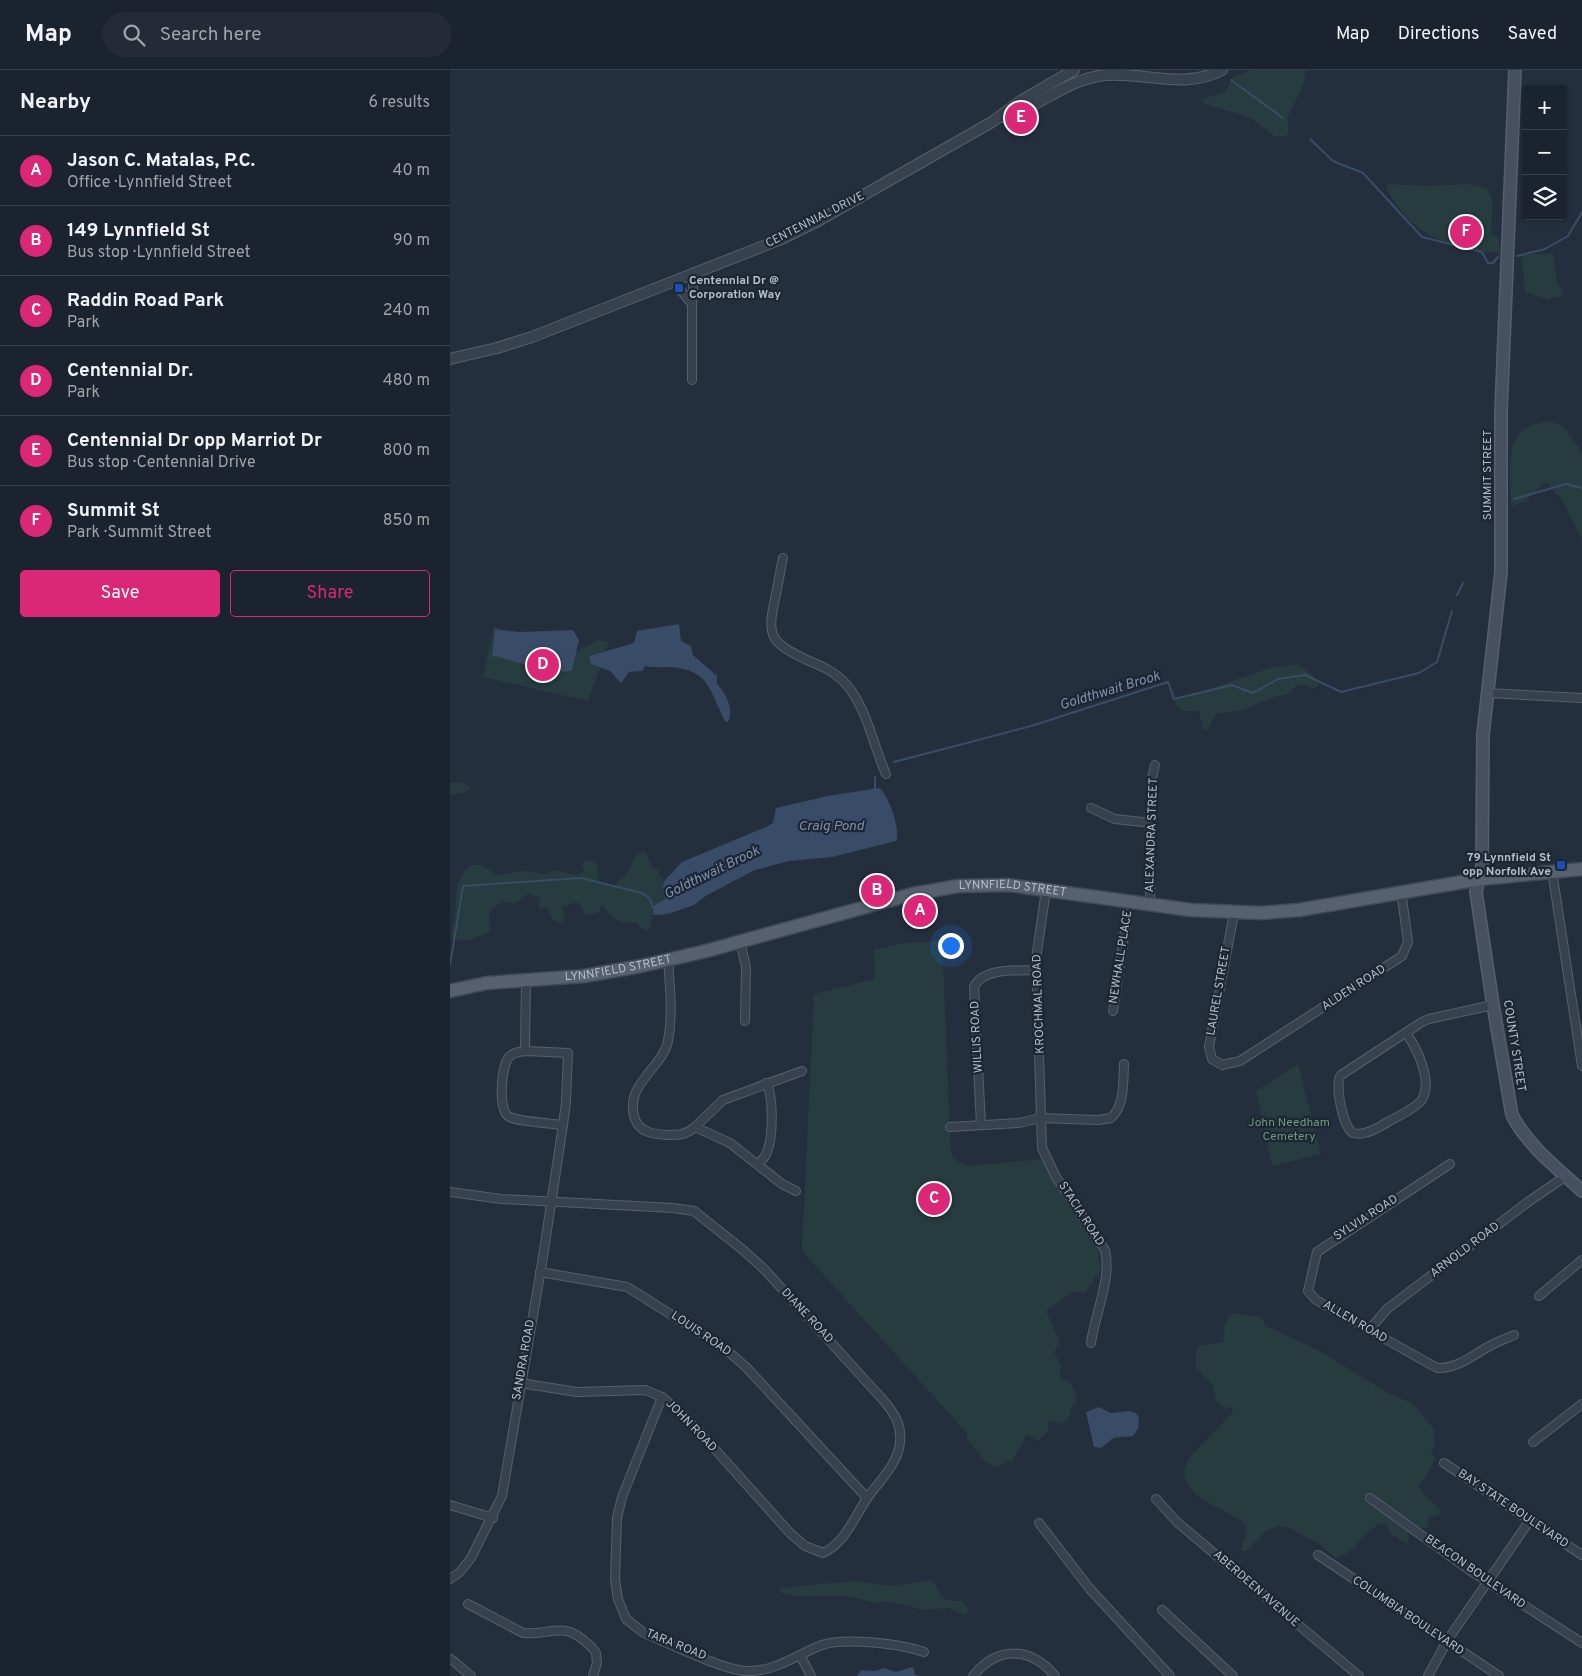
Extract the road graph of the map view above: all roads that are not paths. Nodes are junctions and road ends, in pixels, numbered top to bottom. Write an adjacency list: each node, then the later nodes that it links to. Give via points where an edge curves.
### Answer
1 (1074, 70): 4 (street, CENTENNIAL DRIVE, via 1019,102)
2 (1222, 70): 4 (street, CENTENNIAL DRIVE, via 1193,80 1124,75 1094,77 1067,86 1015,114)
3 (1515, 70): 11 (main road, SUMMIT STREET, via 1501,412 1501,572)
4 (1000, 118): 5 (street, CENTENNIAL DRIVE, via 800,230)
5 (694, 274): 6 (street, CENTENNIAL DRIVE); 7 (street)
6 (673, 282): 7 (street); 8 (street, CENTENNIAL DRIVE, via 532,337)
7 (692, 304): 9 (street)
8 (450, 359)
9 (692, 380)
10 (783, 558): 14 (street, via 770,619 771,632 786,649 828,669 850,688 860,705)
11 (1487, 693): 12 (street); 19 (main road, SUMMIT STREET, via 1482,745)
12 (1582, 698)
13 (1155, 765): 16 (street, ALEXANDRA STREET)
14 (886, 774)
15 (1091, 808): 16 (street, via 1115,820)
16 (1152, 823): 23 (street, ALEXANDRA STREET)
17 (1582, 869): 18 (main road, LYNNFIELD STREET)
18 (1552, 871): 19 (main road, LYNNFIELD STREET); 37 (street)
19 (1480, 879): 21 (main road, LYNNFIELD STREET); 30 (main road, COUNTY STREET, via 1476,892)
20 (1046, 890): 22 (main road, LYNNFIELD STREET); 25 (main road, LYNNFIELD STREET, via 982,884 933,890); 27 (street, KROCHMAL ROAD)
21 (1401, 891): 24 (main road, LYNNFIELD STREET, via 1299,910); 35 (street, ALDEN ROAD, via 1408,942 1402,956)
22 (1129, 903): 23 (main road, LYNNFIELD STREET); 31 (street, NEWHALL PLACE)
23 (1150, 906): 24 (main road, LYNNFIELD STREET)
24 (1234, 913): 35 (street, LAUREL STREET, via 1209,1053 1216,1063 1222,1065)
25 (740, 941): 26 (main road, LYNNFIELD STREET); 32 (street, via 746,967)
26 (668, 960): 28 (main road, LYNNFIELD STREET, via 584,976); 43 (street, via 668,1039 664,1051 639,1085 633,1099 633,1112 637,1124 647,1132 678,1135)
27 (1036, 970): 40 (street, KROCHMAL ROAD); 42 (street, WILLIS ROAD, via 990,974 980,978 974,986)
28 (526, 980): 29 (main road, LYNNFIELD STREET, via 487,983); 34 (street)
29 (450, 991)
30 (1493, 1005): 33 (street, via 1441,1015); 47 (main road, COUNTY STREET, via 1512,1115 1533,1146)
31 (1113, 1011)
32 (745, 1021)
33 (1406, 1033): 33 (street, via 1417,1048 1422,1063 1422,1100 1375,1130 1353,1133 1346,1126 1338,1079)
34 (525, 1051): 41 (street, SANDRA ROAD, via 568,1053); 41 (street, via 507,1060 501,1102 504,1110 511,1117)
35 (1248, 1056)
36 (1124, 1064): 40 (street, via 1122,1099 1111,1118)
37 (1582, 1066)
38 (802, 1070): 39 (street)
39 (766, 1083): 43 (street, via 717,1103); 45 (street, via 772,1099 769,1146 765,1157)
40 (1040, 1118): 42 (street); 58 (street, STACIA ROAD, via 1046,1158 1107,1258)
41 (563, 1125): 51 (street, SANDRA ROAD)
42 (981, 1125): 44 (street)
43 (695, 1127): 45 (street, via 730,1143)
44 (950, 1127)
45 (757, 1164): 48 (street)
46 (1450, 1164): 54 (street, SYLVIA ROAD, via 1317,1252)
47 (1566, 1176): 49 (main road, COUNTY STREET); 56 (street, ARNOLD ROAD, via 1387,1309)
48 (796, 1191)
49 (1582, 1191)
50 (450, 1192): 51 (street, DIANE ROAD)
51 (551, 1203): 53 (street, SANDRA ROAD); 64 (street, DIANE ROAD, via 694,1211 743,1250 874,1389 897,1419 898,1453)
52 (1582, 1260): 55 (street)
53 (540, 1272): 59 (street, SANDRA ROAD); 64 (street, LOUIS ROAD, via 627,1287 723,1347 746,1367)
54 (1308, 1291): 56 (street, ALLEN ROAD, via 1316,1300)
55 (1540, 1296)
56 (1370, 1329): 57 (street, ALLEN ROAD, via 1430,1366 1450,1368)
57 (1514, 1336)
58 (1091, 1343)
59 (520, 1383): 60 (street, JOHN ROAD, via 577,1392 645,1390); 68 (street, SANDRA ROAD, via 502,1496)
60 (662, 1396): 71 (street, JOHN ROAD, via 790,1533 805,1546); 81 (street, TARA ROAD, via 617,1512 616,1589 626,1619 644,1633 737,1670 765,1669)
61 (1582, 1404): 62 (street)
62 (1533, 1442)
63 (1444, 1463): 69 (street, BAY STATE BOULEVARD)
64 (867, 1498): 71 (street, DIANE ROAD, via 845,1535)
65 (1370, 1498): 75 (street, BEACON BOULEVARD)
66 (1156, 1499): 90 (street, ABERDEEN AVENUE, via 1177,1522)
67 (450, 1505): 68 (street)
68 (493, 1518): 74 (street, SANDRA ROAD, via 467,1565)
69 (1530, 1520): 73 (street, BAY STATE BOULEVARD); 75 (street)
70 (1039, 1522): 88 (street, via 1090,1589)
71 (823, 1553)
72 (1318, 1555): 78 (street, COLUMBIA BOULEVARD)
73 (1582, 1555)
74 (450, 1579)
75 (1488, 1583): 78 (street); 79 (street, BEACON BOULEVARD)
76 (468, 1604): 84 (street, via 523,1633 552,1629 573,1632 596,1654)
77 (1162, 1610): 89 (street)
78 (1447, 1642): 91 (street); 92 (street, COLUMBIA BOULEVARD)
79 (1582, 1643)
80 (924, 1652): 81 (street, TARA ROAD, via 902,1645 839,1642 822,1645)
81 (800, 1655): 85 (street)
82 (451, 1658): 83 (street)
83 (471, 1676)
84 (593, 1676)
85 (811, 1676)
86 (973, 1676): 87 (street, via 988,1661 1007,1654 1034,1658)
87 (1055, 1676)
88 (1170, 1676)
89 (1233, 1676)
90 (1359, 1676)
91 (1428, 1676)
92 (1498, 1676)

